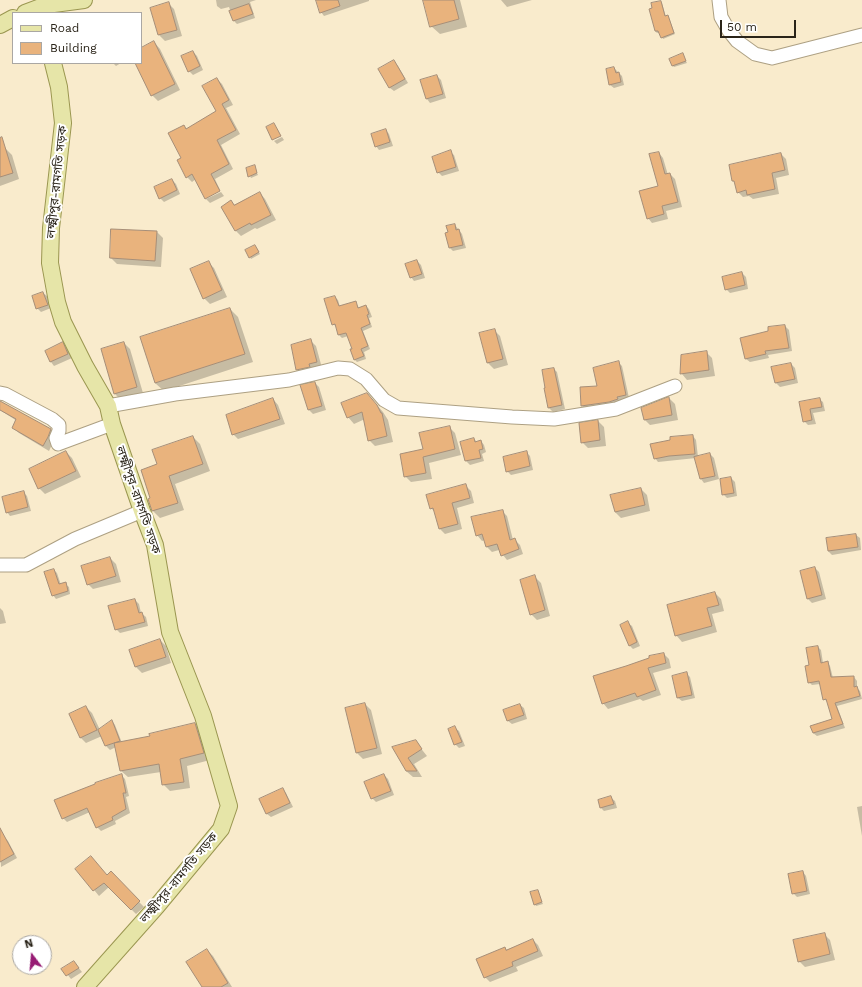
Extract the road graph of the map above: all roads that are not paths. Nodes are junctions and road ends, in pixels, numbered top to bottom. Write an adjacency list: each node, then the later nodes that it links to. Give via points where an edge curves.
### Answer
1 (84, 0): 4 (main road)
2 (89, 0): 6 (main road)
3 (719, 0): 10 (street, via 721,17 729,31 737,41 755,54 772,58)
4 (54, 9): 5 (main road)
5 (31, 11)
6 (68, 12)
7 (12, 19): 8 (main road)
8 (0, 26): 9 (main road)
9 (12, 26)
10 (862, 35)
11 (53, 64): 14 (main road, লক্ষ্মীপুর-রামগতি সড়ক, via 63,123 51,228 50,263 53,284 63,322)
12 (675, 386): 14 (street, via 616,409 554,418 512,417 398,408 384,400 366,379 350,369 338,368 289,380 176,394)
13 (0, 392): 15 (street, via 59,425 56,438 58,444)
14 (108, 406): 15 (main road, লক্ষ্মীপুর-রামগতি সড়ক)
15 (112, 424): 16 (main road, লক্ষ্মীপুর-রামগতি সড়ক)
16 (142, 511): 17 (street, via 75,539 26,564); 18 (main road, লক্ষ্মীপুর-রামগতি সড়ক, via 155,545 170,632 203,716 229,806 220,829)
17 (0, 565)
18 (85, 987)

